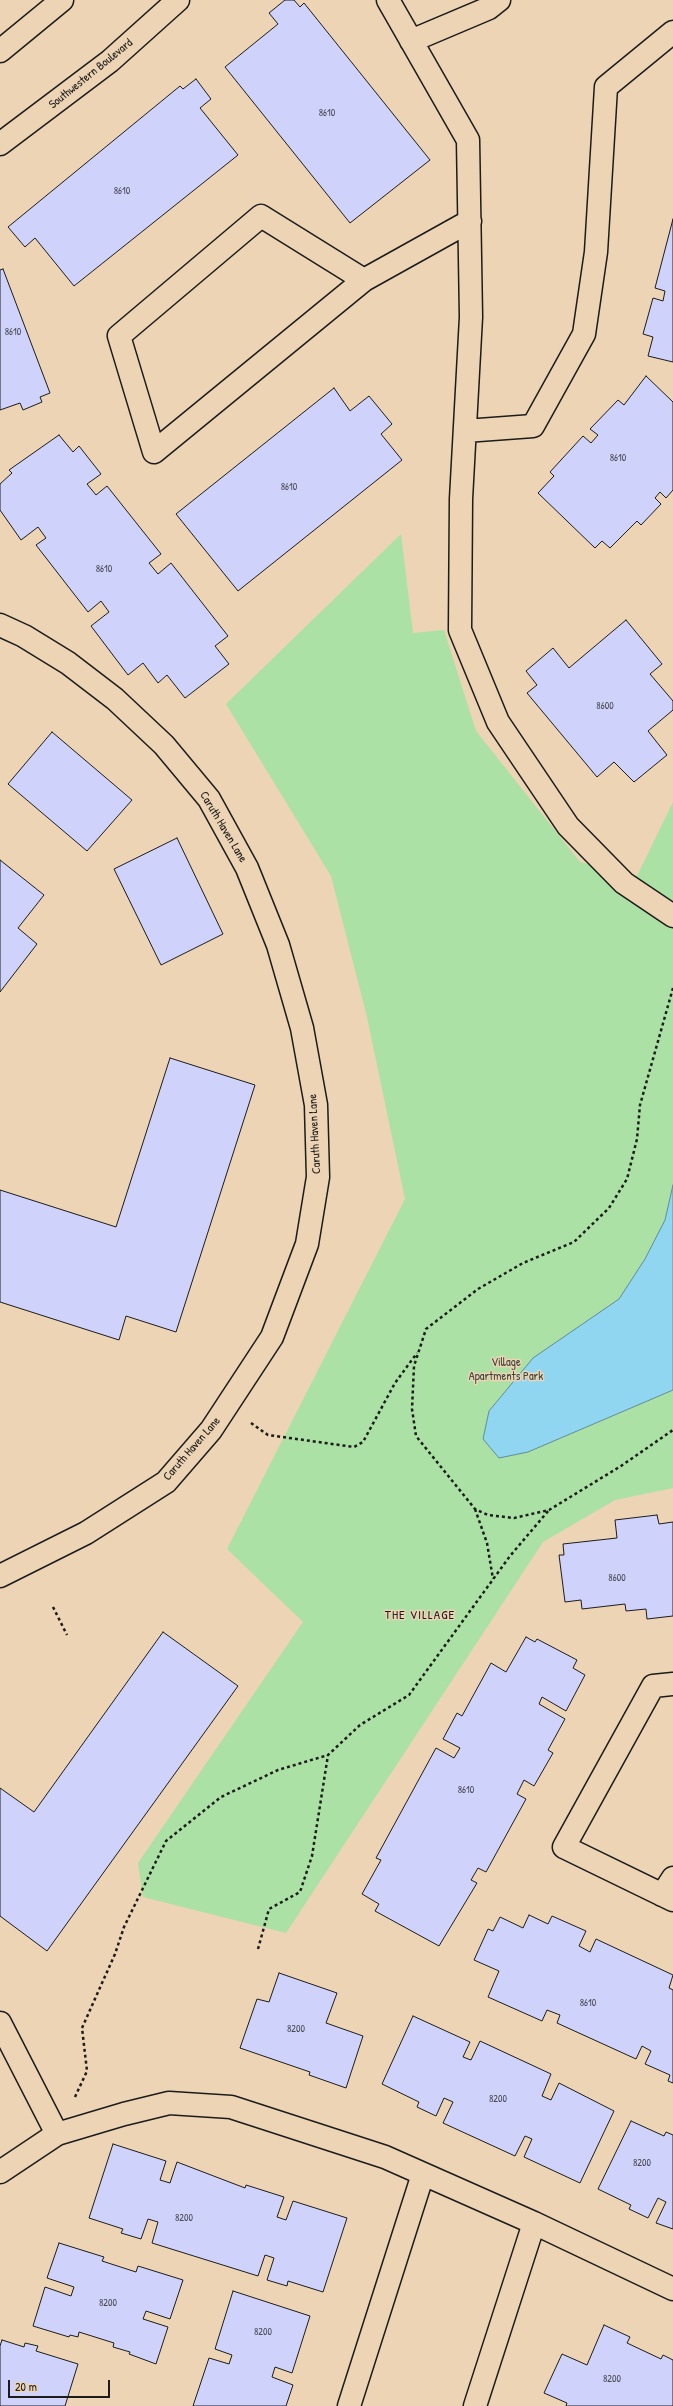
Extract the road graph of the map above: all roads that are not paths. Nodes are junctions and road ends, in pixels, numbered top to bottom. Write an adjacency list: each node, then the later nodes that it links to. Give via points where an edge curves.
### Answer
1 (62, 0): 7 (street)
2 (178, 0): 8 (street, Southwestern Boulevard, via 110,61)
3 (388, 0): 6 (street)
4 (499, 0): 6 (street, via 489,8)
5 (673, 32): 11 (street, via 606,87 596,252 584,334 533,426)
6 (411, 40): 9 (street, via 468,140)
7 (0, 52)
8 (0, 144)
9 (470, 221): 10 (street); 11 (street, via 471,317)
10 (364, 280): 10 (street, via 286,344 154,452 119,336 260,216)
11 (465, 431): 13 (street, via 461,499 460,630 498,722 568,826 624,883)
12 (0, 626): 14 (street, Caruth Haven Lane, via 24,636 68,663 114,699 164,745 209,799 247,868 278,945 302,1028 314,1098 318,1177 307,1244 272,1337 211,1430 166,1482 86,1533)
13 (673, 916)
14 (0, 1576)
15 (673, 1684): 16 (street, via 653,1686 564,1847)
16 (669, 1891)
17 (0, 2023): 18 (street)
18 (57, 2134): 19 (street); 20 (street, via 169,2103 231,2106 385,2157)
19 (0, 2172)
20 (423, 2174): 21 (street); 23 (street)
21 (534, 2222): 22 (street); 24 (street)
22 (673, 2289)
23 (349, 2406)
24 (475, 2406)

